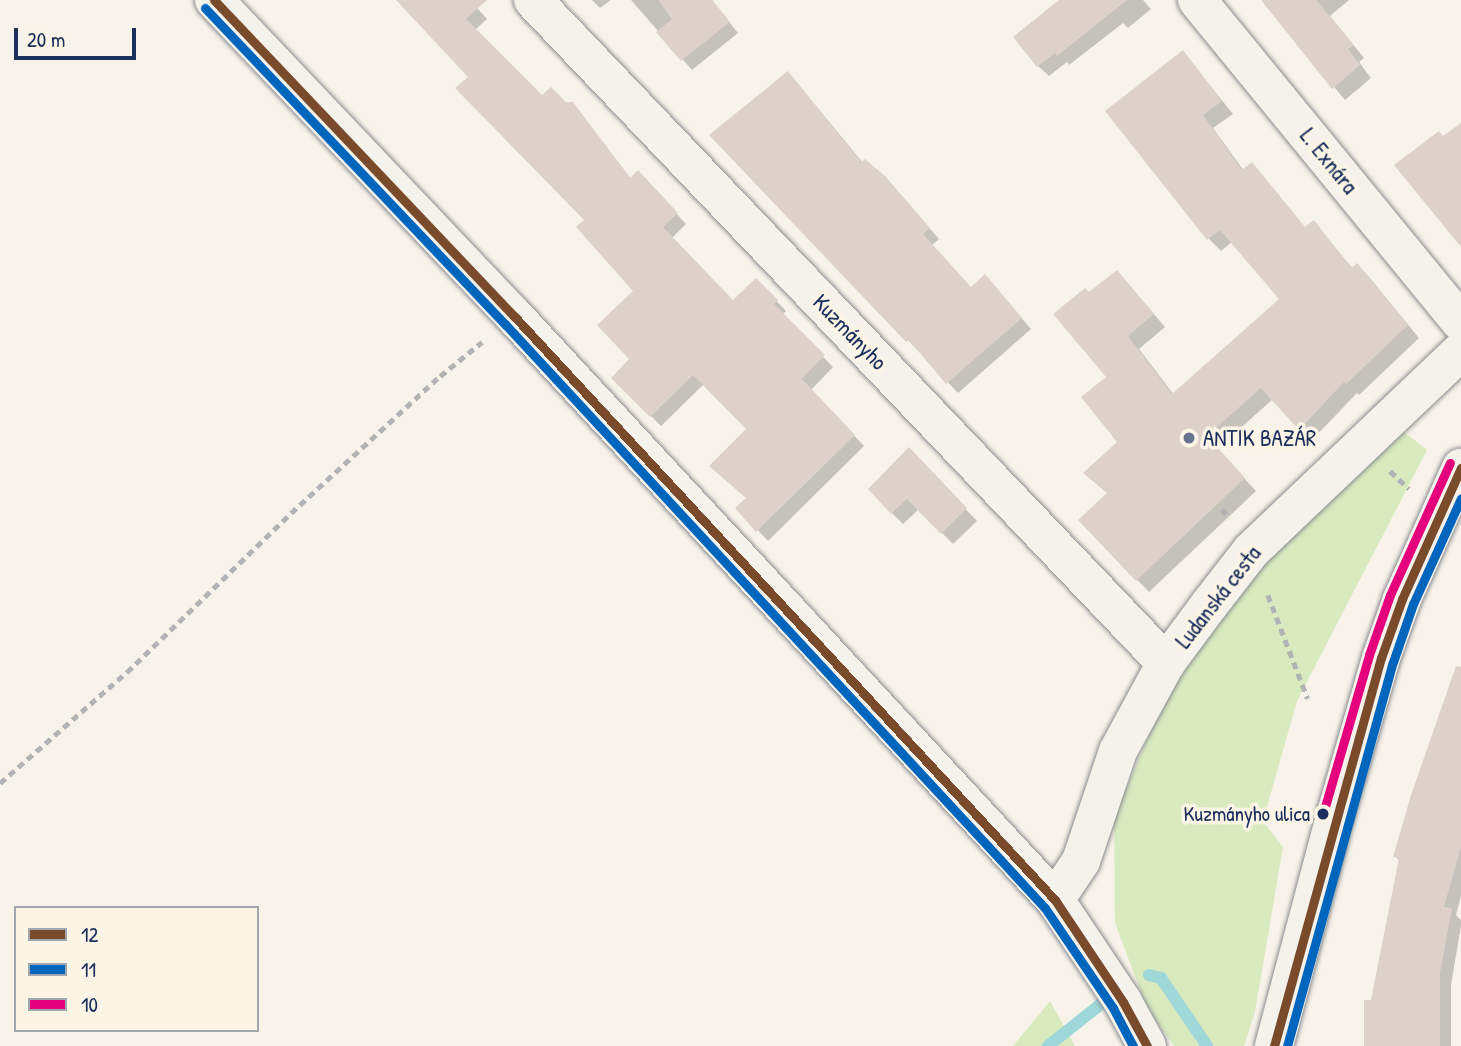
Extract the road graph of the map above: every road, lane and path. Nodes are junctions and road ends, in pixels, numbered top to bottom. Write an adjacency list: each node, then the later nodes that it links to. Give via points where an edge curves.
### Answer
1 (214, 0): 4 (street)
2 (533, 0): 10 (street, Kuzmányho)
3 (1197, 0): 5 (street, L. Exnára)
4 (514, 316): 12 (path, via 440,376 127,672); 13 (street)
5 (1461, 322)
6 (1461, 351): 9 (street, Ludanská cesta)
7 (1461, 468): 15 (street, via 1402,599 1381,658)
8 (1222, 509): 9 (path)
9 (1251, 551): 10 (street, Ludanská cesta); 11 (path)
10 (1166, 663): 13 (street, Ludanská cesta, via 1118,751 1081,861)
11 (1308, 699)
12 (0, 783)
13 (1055, 900): 14 (street)
14 (1147, 1046)
15 (1274, 1046)

